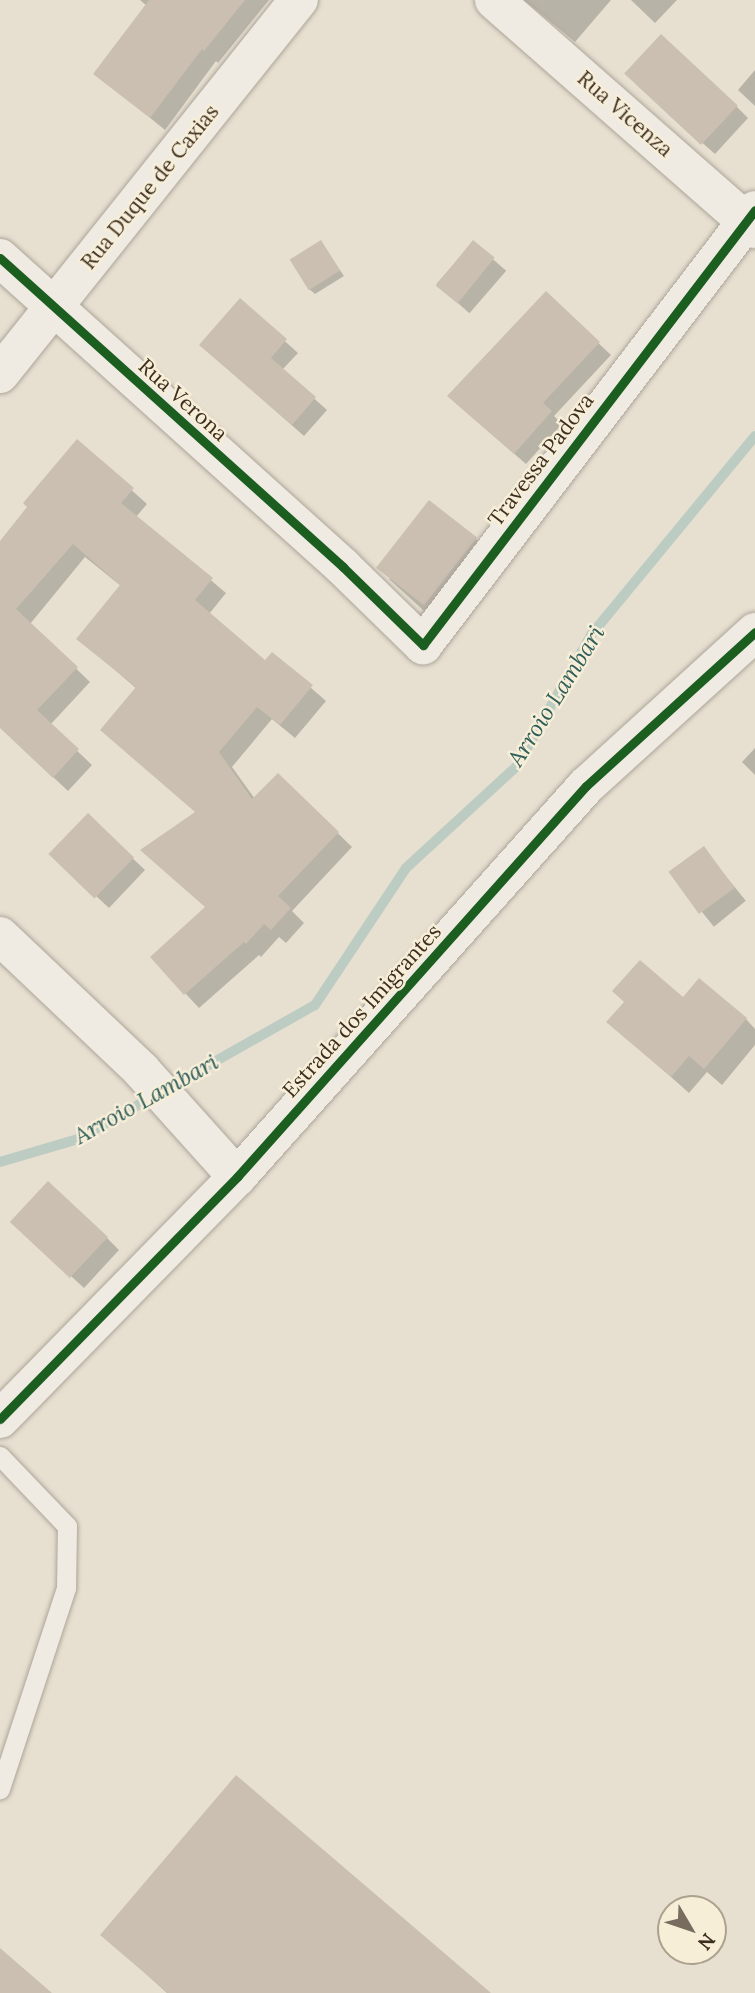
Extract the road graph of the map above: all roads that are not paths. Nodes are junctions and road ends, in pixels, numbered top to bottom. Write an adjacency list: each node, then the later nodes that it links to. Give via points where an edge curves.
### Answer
1 (299, 0): 5 (street, Rua Duque de Caxias)
2 (494, 0): 3 (street, Rua Vicenza)
3 (752, 220): 7 (street, Travessa Padova, via 423,645)
4 (0, 258): 5 (street, Rua Verona)
5 (53, 308): 6 (street, Rua Duque de Caxias); 7 (street, Rua Verona)
6 (0, 374)
7 (343, 568)
8 (755, 632): 10 (street, Estrada dos Imigrantes, via 586,786)
9 (0, 936): 10 (street, via 141,1070)
10 (237, 1177): 11 (street, Estrada dos Imigrantes)
11 (0, 1419)
12 (0, 1456): 13 (lane, via 67,1525 67,1538 66,1588)
13 (0, 1788)

